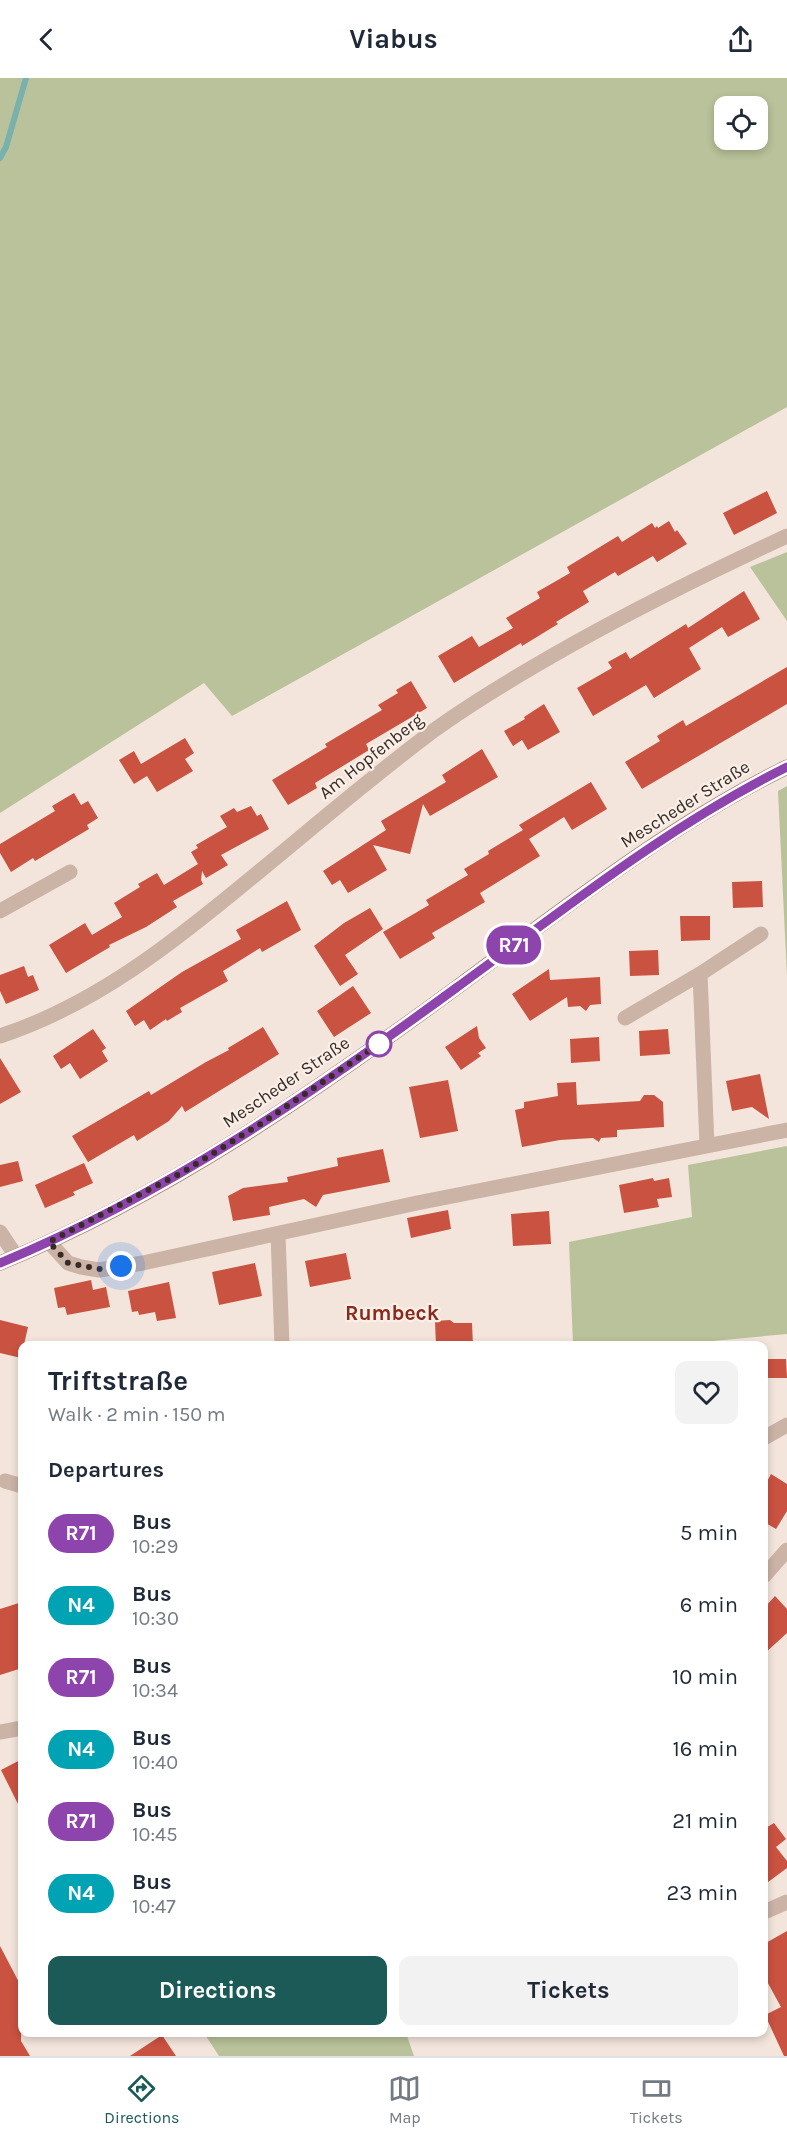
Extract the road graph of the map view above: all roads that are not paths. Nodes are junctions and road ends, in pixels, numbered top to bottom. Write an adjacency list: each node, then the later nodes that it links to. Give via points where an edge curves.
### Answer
1 (787, 536): 8 (street, Am Hopfenberg, via 611,623 474,702 403,754 201,920 133,969 72,1005)
2 (787, 767): 13 (street, Mescheder Straße, via 679,829 596,884 379,1044 262,1123 183,1172)
3 (70, 872): 4 (street)
4 (0, 911)
5 (760, 934): 6 (street)
6 (700, 974): 7 (street); 10 (street)
7 (625, 1018)
8 (0, 1036)
9 (787, 1130): 10 (street)
10 (707, 1145): 12 (street)
11 (0, 1232): 14 (street)
12 (278, 1234): 13 (street, via 99,1269 68,1263); 16 (street)
13 (49, 1242): 14 (street, Mescheder Straße)
14 (16, 1256): 15 (street, Mescheder Straße)
15 (0, 1263)
16 (282, 1341)
17 (787, 1425): 18 (street)
18 (768, 1436)
19 (5, 1480): 20 (street)
20 (18, 1485)
21 (787, 1550): 22 (street)
22 (768, 1571)
23 (18, 1729): 24 (street)
24 (0, 1732)
25 (787, 1902): 26 (street)
26 (768, 1910)

